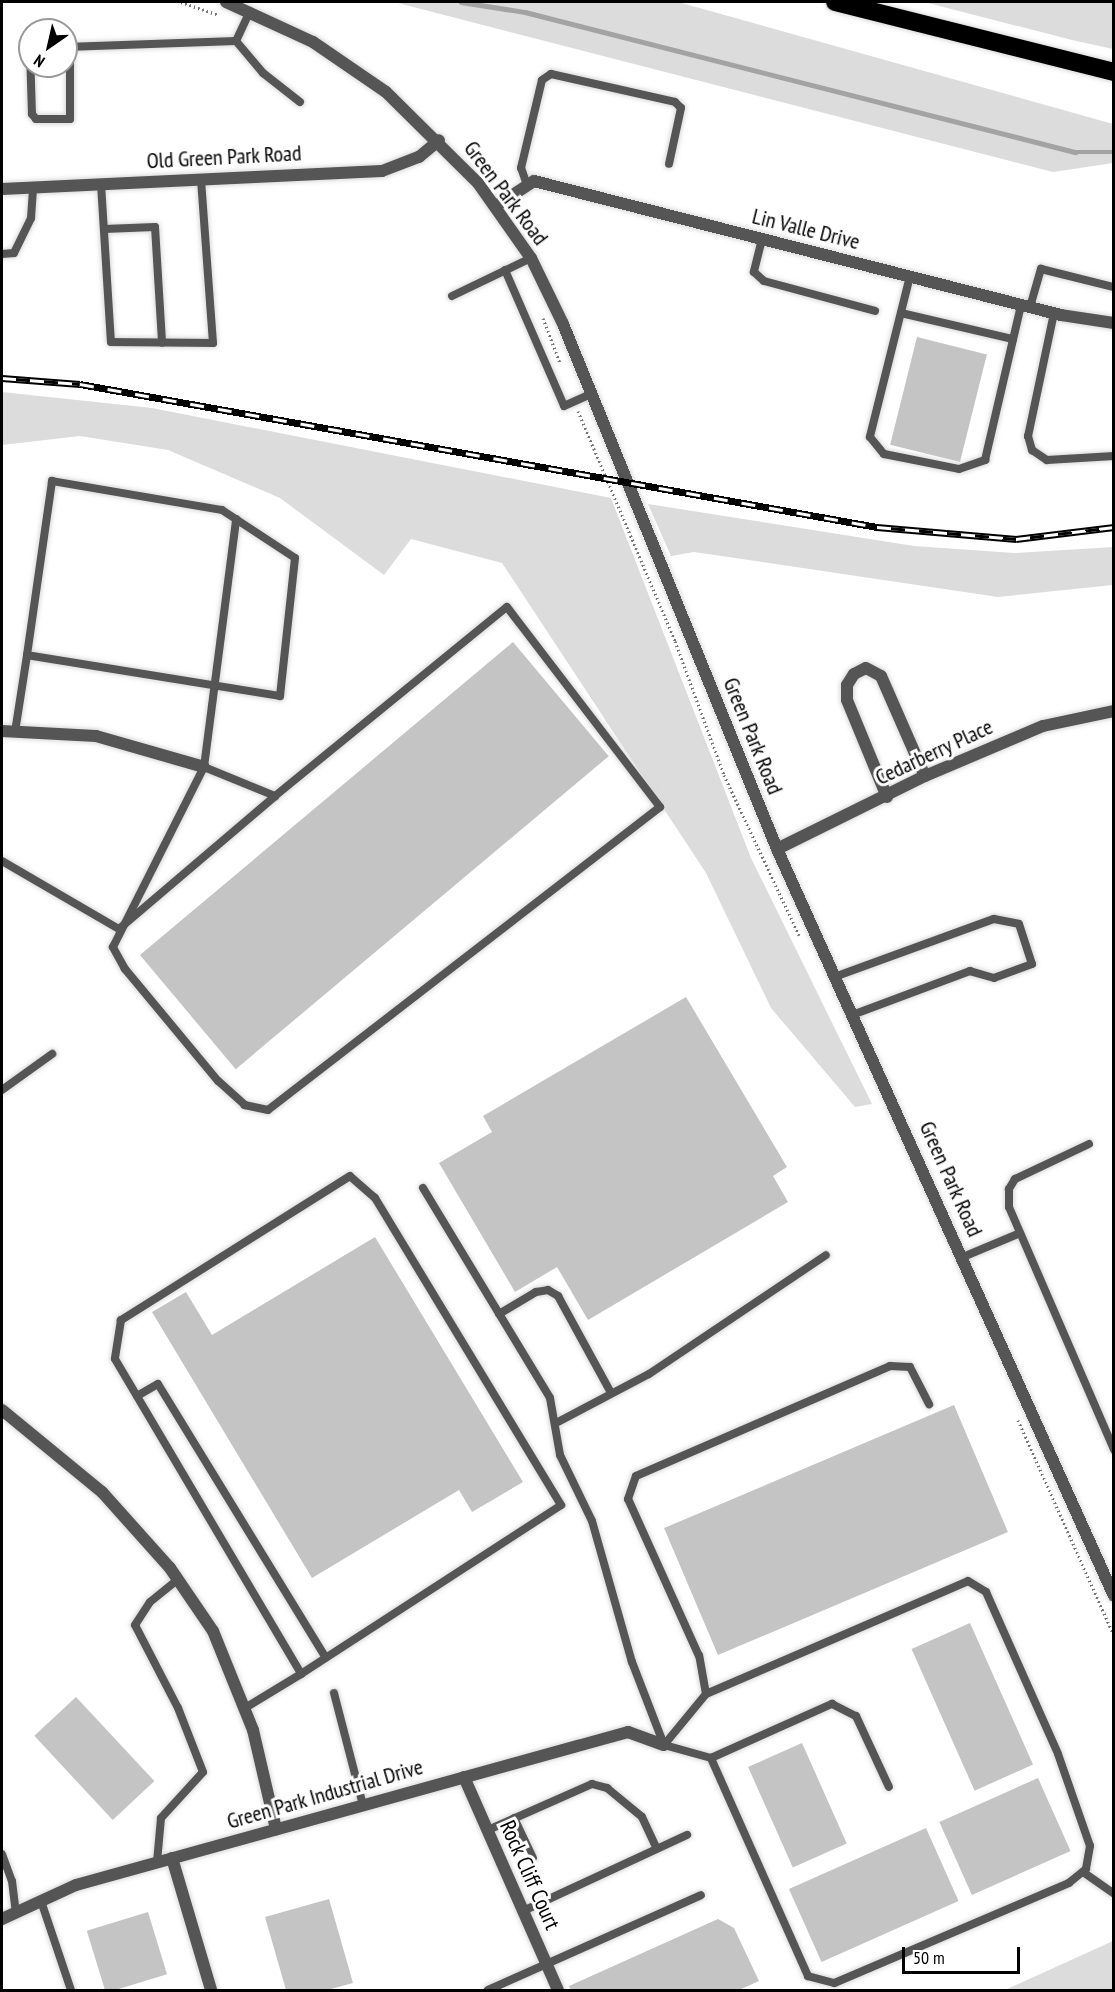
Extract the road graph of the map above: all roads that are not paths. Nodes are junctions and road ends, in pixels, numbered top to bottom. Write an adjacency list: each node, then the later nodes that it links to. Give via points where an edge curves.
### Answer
1 (226, 2): 3 (street, Green Park Road)
2 (835, 2): 6 (highway)
3 (250, 11): 4 (lane); 10 (street, Green Park Road, via 351,66)
4 (236, 41): 5 (lane); 9 (lane, via 263,73)
5 (78, 47)
6 (1113, 72)
7 (31, 78): 8 (lane, via 32,114 36,119 70,119)
8 (69, 78)
9 (300, 102)
10 (439, 140): 12 (street, Old Green Park Road, via 419,157 382,171); 17 (street, Green Park Road)
11 (669, 164): 14 (lane, via 681,108 675,102 551,74 542,80 521,168)
12 (201, 179): 13 (street, Old Green Park Road); 32 (lane, via 213,343)
13 (101, 184): 15 (street, Old Green Park Road); 18 (lane)
14 (527, 185): 17 (street); 19 (street, Lin Valle Drive, via 534,181)
15 (33, 187): 16 (street, Old Green Park Road); 20 (lane, via 32,218 14,253)
16 (2, 189)
17 (496, 206): 21 (street, Green Park Road)
18 (104, 229): 32 (lane, via 111,342); 32 (lane, via 155,226)
19 (762, 239): 23 (street, Lin Valle Drive); 27 (lane, via 754,272 764,281)
20 (2, 254)
21 (531, 258): 22 (lane); 33 (street, Green Park Road)
22 (505, 270): 25 (lane); 33 (lane, via 564,406)
23 (910, 276): 26 (street, Lin Valle Drive); 28 (lane)
24 (1113, 287): 26 (lane, via 1041,269)
25 (452, 296)
26 (1026, 306): 29 (street, Lin Valle Drive); 31 (lane)
27 (875, 311)
28 (901, 313): 31 (lane); 31 (lane, via 870,438 884,454 959,469 985,460)
29 (1054, 313): 30 (street, Lin Valle Drive); 34 (lane, via 1028,436 1032,450 1047,460)
30 (1113, 323)
31 (1013, 339)
32 (162, 343)
33 (589, 395): 45 (street, Green Park Road)
34 (1113, 456)
35 (236, 519): 36 (lane, via 222,510 52,481); 37 (lane); 37 (lane, via 295,558 280,696)
36 (27, 655): 37 (lane); 40 (lane)
37 (214, 685): 41 (lane)
38 (1113, 711): 42 (street, Cedarberry Place, via 1043,726)
39 (2, 731): 40 (street)
40 (15, 732): 41 (street, via 96,736)
41 (204, 767): 43 (lane); 47 (lane)
42 (925, 776): 44 (street, Cedarberry Place); 44 (street, via 881,676 866,668 854,674 847,685 848,700)
43 (275, 796): 47 (lane); 47 (lane, via 507,607 660,807 268,1110 245,1105 218,1081 125,969 113,947)
44 (887, 797): 45 (street, Cedarberry Place)
45 (777, 849): 48 (street, Green Park Road)
46 (2, 861): 47 (lane)
47 (119, 929)
48 (837, 976): 49 (street, Green Park Road); 49 (lane, via 994,919 1019,924 1032,964 994,978 970,971)
49 (855, 1014): 56 (street, Green Park Road)
50 (52, 1054): 51 (lane)
51 (2, 1090)
52 (1089, 1144): 54 (lane, via 1015,1179 1009,1189 1009,1207)
53 (423, 1188): 57 (lane)
54 (1018, 1234): 56 (lane); 63 (lane)
55 (826, 1255): 58 (lane, via 649,1374)
56 (963, 1257): 65 (street, Green Park Road)
57 (499, 1314): 58 (lane, via 536,1292 548,1290 558,1296); 62 (lane, via 550,1398)
58 (611, 1393): 62 (lane)
59 (137, 1396): 66 (lane, via 158,1384); 66 (lane, via 115,1359 121,1320 350,1176 375,1197 561,1505); 67 (lane)
60 (929, 1404): 69 (lane, via 910,1367 890,1366 636,1476 628,1499 699,1656)
61 (2, 1410): 64 (street, via 102,1492)
62 (556, 1423): 71 (lane, via 560,1455 592,1521 632,1662)
63 (1113, 1450)
64 (178, 1579): 70 (street, via 213,1631); 84 (lane, via 150,1602 135,1625 178,1708 203,1772 161,1818)
65 (1113, 1596)
66 (326, 1658): 67 (lane)
67 (301, 1674): 70 (lane)
68 (333, 1693): 75 (lane)
69 (706, 1694): 71 (lane); 85 (lane, via 968,1581 986,1592 1058,1754 1090,1846)
70 (245, 1708): 77 (street)
71 (664, 1744): 72 (lane); 73 (street, Green Park Industrial Drive, via 628,1732)
72 (711, 1758): 74 (lane, via 832,1704 856,1716); 85 (lane, via 808,1976 834,1983 1069,1883)
73 (464, 1777): 75 (street, Green Park Industrial Drive); 78 (street, Rock Cliff Court)
74 (889, 1787)
75 (363, 1805): 77 (street, Green Park Industrial Drive)
76 (514, 1818): 78 (lane); 80 (lane, via 586,1785 600,1785 642,1817); 83 (lane)
77 (276, 1829): 82 (street, Green Park Industrial Drive)
78 (488, 1830): 89 (street, Rock Cliff Court)
79 (687, 1834): 80 (lane)
80 (657, 1849): 89 (lane)
81 (2, 1854): 90 (lane, via 12,1881)
82 (172, 1858): 84 (street, Green Park Industrial Drive); 94 (street)
83 (533, 1858)
84 (157, 1862): 88 (street, Green Park Industrial Drive, via 76,1885)
85 (1083, 1872): 86 (lane)
86 (1113, 1894)
87 (701, 1895): 92 (lane)
88 (41, 1901): 90 (street, Green Park Industrial Drive); 93 (lane)
89 (523, 1911): 92 (street, Rock Cliff Court)
90 (16, 1913): 91 (street, Green Park Industrial Drive)
91 (2, 1919)
92 (546, 1964): 95 (lane); 96 (street, Rock Cliff Court)
93 (70, 1990)
94 (211, 1990)
95 (488, 1990)
96 (558, 1990)

